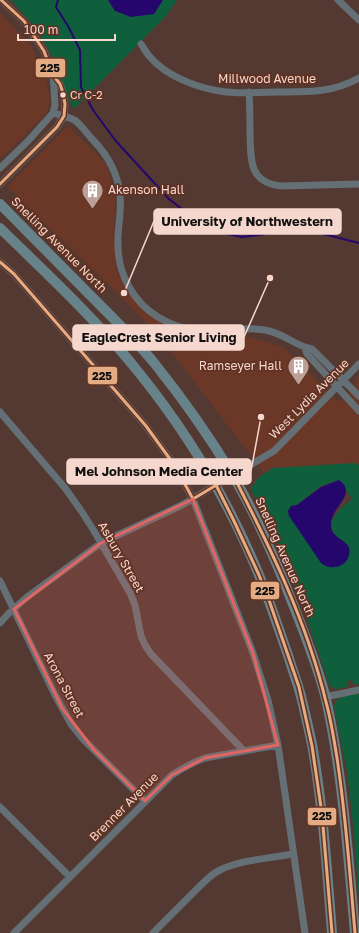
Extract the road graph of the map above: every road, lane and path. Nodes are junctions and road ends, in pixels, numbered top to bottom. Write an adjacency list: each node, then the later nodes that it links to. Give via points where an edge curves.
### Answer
1 (1, 0): 5 (street, via 24,21 44,51)
2 (338, 0): 3 (street)
3 (359, 20)
4 (141, 44): 7 (street, Millwood Avenue, via 157,63 183,80 212,90)
5 (53, 75): 8 (street); 9 (street, via 63,93)
6 (359, 78): 7 (street, Millwood Avenue, via 326,90 311,92)
7 (250, 92): 12 (street, via 251,162 261,179 274,186)
8 (53, 113): 9 (street); 10 (street)
9 (64, 116): 11 (street, via 57,127); 16 (street, via 75,121 102,150 114,171 120,199 119,259 126,281 139,301 157,316 183,328 201,331 255,328 281,335)
10 (0, 168)
11 (0, 184)
12 (359, 184)
13 (0, 204): 23 (highway, Snelling Avenue North, via 134,339 194,416)
14 (0, 228): 24 (highway, via 96,324 139,372 178,424)
15 (0, 262): 25 (street, via 14,274 146,426 175,466)
16 (305, 348): 18 (street, via 312,349); 19 (street, via 307,354)
17 (359, 364): 18 (street, West Lydia Avenue)
18 (344, 380): 19 (street, West Lydia Avenue); 20 (street)
19 (337, 387): 21 (street); 23 (street, West Lydia Avenue, via 274,451)
20 (359, 396)
21 (359, 411)
22 (0, 412): 26 (street, Asbury Street, via 65,488)
23 (233, 475): 24 (street, West Lydia Avenue); 31 (highway, Snelling Avenue North, via 258,523 288,591)
24 (216, 485): 25 (street, West Lydia Avenue); 41 (highway, via 259,575 299,687 312,746 322,814)
25 (193, 499): 26 (street); 32 (street, via 260,670)
26 (101, 543): 28 (street, via 33,592); 33 (street, Asbury Street, via 130,593 141,636 151,654)
27 (0, 582): 28 (street, Arona Street)
28 (14, 609): 29 (street); 34 (street, Arona Street, via 71,724)
29 (0, 623)
30 (359, 690): 31 (street)
31 (325, 697): 42 (highway, Snelling Avenue North, via 340,779)
32 (278, 745): 33 (street, Brenner Avenue); 36 (street)
33 (244, 751): 34 (street, Brenner Avenue, via 205,758 182,768)
34 (145, 801): 37 (street, Brenner Avenue)
35 (0, 807): 37 (street)
36 (293, 854): 39 (street, via 242,863 220,870 203,883); 40 (street)
37 (70, 877): 38 (street, Brenner Avenue)
38 (14, 933)
39 (153, 933)
40 (305, 933)
41 (332, 933)
42 (355, 933)

